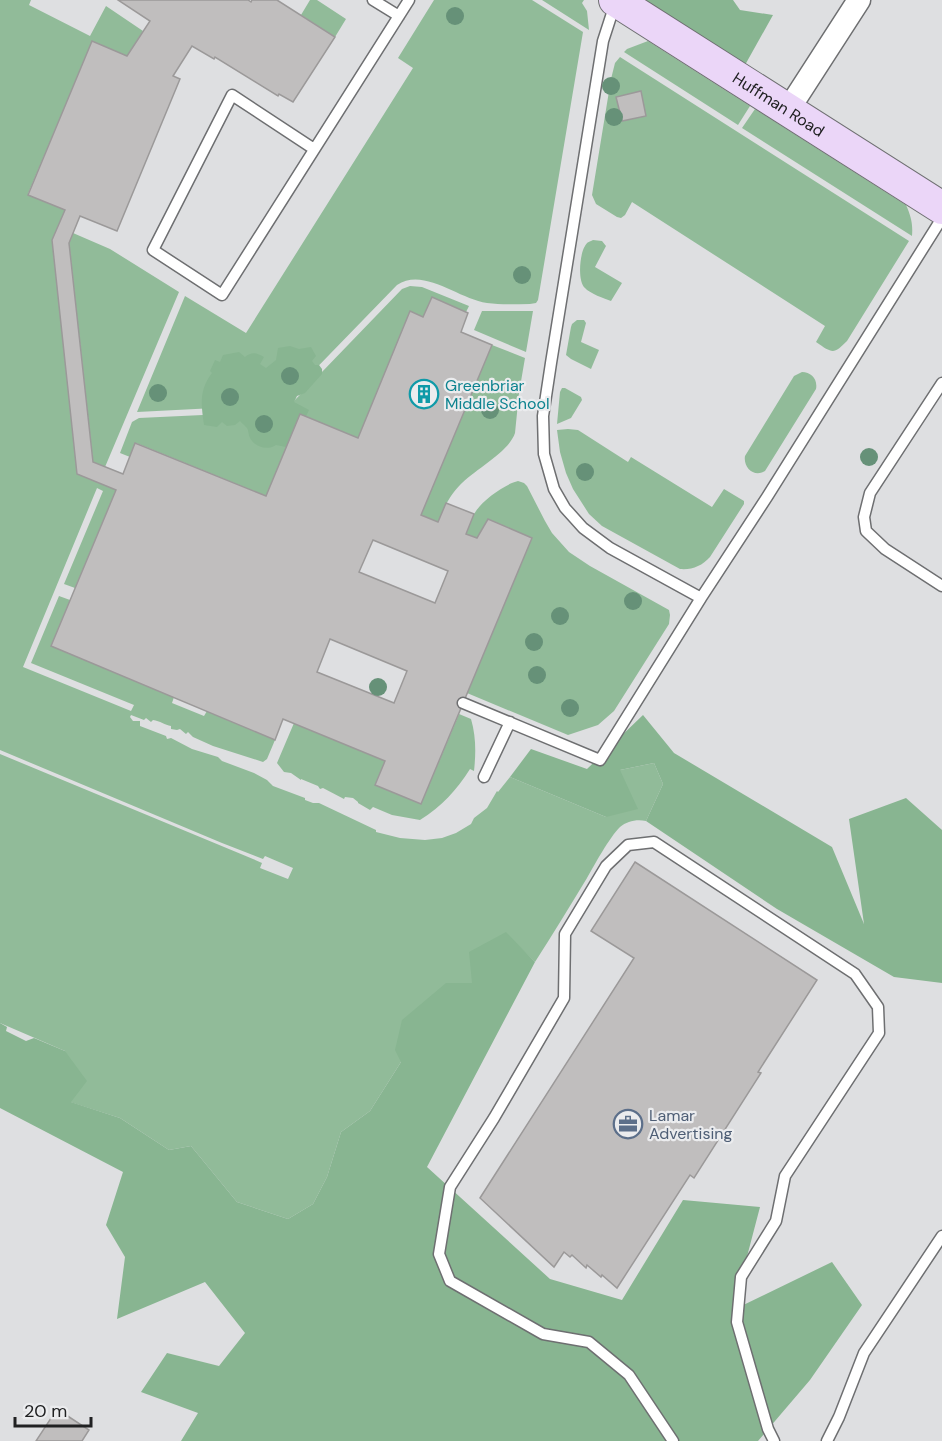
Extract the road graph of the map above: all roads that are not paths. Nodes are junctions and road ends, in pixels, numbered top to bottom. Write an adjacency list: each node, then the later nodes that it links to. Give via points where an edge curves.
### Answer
1 (373, 0): 5 (lane)
2 (409, 0): 5 (lane)
3 (615, 0): 6 (street, Huffman Road); 12 (lane, via 603,41 551,363 543,416 544,454 554,489 583,528 610,548)
4 (859, 0): 6 (street)
5 (399, 16): 7 (lane)
6 (788, 110): 8 (street, Huffman Road)
7 (315, 149): 7 (lane, via 232,95 153,250 222,295)
8 (942, 208)
9 (942, 218): 12 (lane)
10 (942, 383): 11 (lane, via 870,493 864,517 866,531 885,549)
11 (942, 586)
12 (701, 598): 14 (lane, via 600,760)
13 (463, 704): 14 (lane)
14 (510, 722): 15 (lane)
15 (484, 777)
16 (941, 1238): 19 (lane, via 864,1353)
17 (673, 1441): 18 (lane, via 629,1375 589,1342 543,1334 450,1281 439,1254 450,1187 564,998 565,934 606,866 628,845 654,842 855,974 878,1007 879,1033 785,1176 776,1221 741,1277 737,1322)
18 (774, 1441)
19 (828, 1441)

